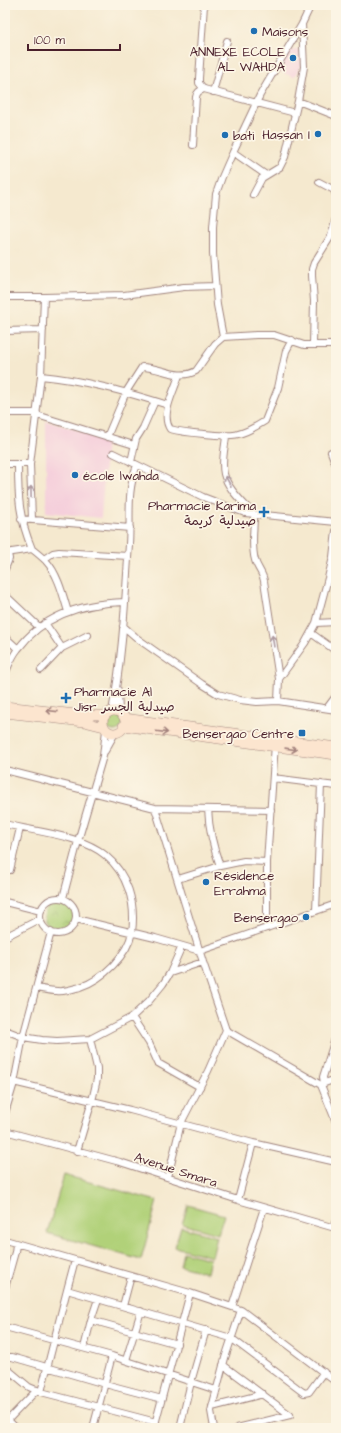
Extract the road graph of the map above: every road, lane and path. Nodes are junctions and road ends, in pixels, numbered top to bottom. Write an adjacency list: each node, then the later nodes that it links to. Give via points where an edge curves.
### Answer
1 (204, 5): 5 (street, via 199,78)
2 (311, 5): 3 (street)
3 (302, 24): 7 (street, via 304,67); 8 (street)
4 (227, 41): 6 (street)
5 (204, 90): 6 (street); 11 (street, via 200,90 196,97)
6 (213, 92): 8 (street)
7 (298, 101): 9 (street); 10 (street)
8 (256, 103): 9 (street); 12 (street)
9 (295, 113): 13 (street, via 285,157 280,166)
10 (336, 116)
11 (193, 145)
12 (232, 152): 13 (street); 19 (street, via 216,194 213,254)
13 (266, 175): 16 (street)
14 (319, 182): 15 (street)
15 (335, 190)
16 (253, 195)
17 (336, 218): 18 (street)
18 (336, 222): 26 (street, via 312,269)
19 (215, 286): 21 (street, via 124,294); 24 (street)
20 (5, 297): 21 (street)
21 (44, 297): 22 (street)
22 (43, 330): 23 (street); 29 (street)
23 (5, 332)
24 (223, 337): 25 (street, via 269,335); 28 (street, via 196,371)
25 (292, 340): 26 (street); 36 (street, via 286,351 278,388 265,421 248,431)
26 (313, 345): 27 (street)
27 (336, 345)
28 (179, 375): 30 (street, via 142,367); 32 (street)
29 (41, 376): 30 (street, via 68,379); 34 (street)
30 (126, 392): 31 (street); 35 (street)
31 (155, 401): 32 (street); 37 (street)
32 (168, 405): 36 (street, via 170,429)
33 (5, 413): 34 (street)
34 (37, 414): 35 (street); 42 (street)
35 (107, 436): 37 (street)
36 (226, 436): 45 (street, one-way to 36, via 234,492 224,475)
37 (134, 445): 40 (street)
38 (331, 452): 44 (street)
39 (113, 453): 40 (street)
40 (134, 463): 45 (street, via 220,504); 49 (street, via 129,501)
41 (5, 464): 43 (street)
42 (30, 464): 43 (street); 47 (street, one-way to 42)
43 (18, 465): 46 (street, via 18,494)
44 (336, 465)
45 (254, 515): 48 (street); 72 (street, one-way to 45, via 263,575 255,561)
46 (22, 519): 47 (street); 51 (street)
47 (32, 519): 49 (street)
48 (336, 522)
49 (130, 528): 53 (street)
50 (336, 531): 61 (street, via 333,557)
51 (32, 549): 52 (street); 54 (street)
52 (6, 553): 55 (street, via 9,559)
53 (128, 556): 54 (street, via 59,552); 57 (street)
54 (44, 559): 58 (street, via 53,572)
55 (5, 569)
56 (5, 595): 63 (street)
57 (125, 602): 58 (street, via 88,605); 62 (street)
58 (68, 612): 59 (street)
59 (45, 622): 63 (street); 67 (street)
60 (336, 622): 61 (street)
61 (316, 623): 64 (street)
62 (123, 626): 74 (street, via 218,694 246,701); 79 (street)
63 (39, 627): 68 (street)
64 (311, 633): 69 (street); 72 (street)
65 (88, 635): 67 (street)
66 (5, 637): 68 (street)
67 (62, 648): 70 (street)
68 (18, 649): 71 (street)
69 (336, 651)
70 (41, 670)
71 (5, 674)
72 (279, 679): 74 (street)
73 (336, 696): 76 (street)
74 (278, 701): 76 (street)
75 (5, 706): 79 (street, one-way to 75)
76 (328, 708): 77 (street)
77 (336, 710)
78 (5, 714): 80 (street, via 84,722)
79 (116, 717): 80 (street, via 103,721); 80 (street, via 121,730); 81 (street)
80 (108, 730): 88 (street)
81 (276, 742): 82 (street); 83 (street, one-way to 83); 85 (street)
82 (336, 747)
83 (336, 755)
84 (5, 770): 88 (street)
85 (273, 778): 86 (street); 91 (street)
86 (320, 784): 87 (street); 103 (street)
87 (336, 786)
88 (92, 791): 89 (street); 94 (street)
89 (155, 808): 90 (street); 98 (street)
90 (208, 809): 91 (street); 96 (street, via 211,838)
91 (271, 810): 95 (street)
92 (5, 824): 93 (street)
93 (20, 828): 94 (street); 97 (street)
94 (78, 841): 99 (street); 108 (street, via 93,846 106,855 127,883 132,898)
95 (268, 862): 96 (street, via 244,860); 106 (street)
96 (220, 866): 98 (street)
97 (10, 870)
98 (178, 879): 111 (street)
99 (63, 898): 102 (street, via 52,898); 105 (street, via 75,908)
100 (5, 902): 102 (street)
101 (336, 904): 103 (street)
102 (41, 911): 104 (street)
103 (316, 911): 106 (street)
104 (40, 919): 107 (street, via 44,927); 109 (street)
105 (76, 919): 107 (street, via 70,930 57,934); 108 (street)
106 (267, 928): 111 (street)
107 (51, 932): 114 (street)
108 (132, 932): 110 (street); 114 (street, via 118,959 110,970 98,979 86,985 57,992)
109 (5, 937)
110 (182, 946): 111 (street); 113 (street)
111 (200, 952): 112 (street)
112 (204, 962): 113 (street); 117 (street)
113 (170, 973): 115 (street, via 149,1001)
114 (36, 988): 118 (street)
115 (132, 1017): 120 (street); 125 (street, via 149,1043 158,1063)
116 (5, 1030): 118 (street)
117 (226, 1030): 124 (street); 125 (street)
118 (23, 1036): 120 (street, via 57,1041); 123 (street)
119 (336, 1036): 124 (street)
120 (90, 1039): 126 (street, via 98,1074)
121 (336, 1079): 124 (street)
122 (5, 1080): 123 (street)
123 (14, 1083): 126 (street); 127 (street)
124 (322, 1084): 128 (street)
125 (200, 1087): 129 (street)
126 (92, 1101): 129 (street); 132 (street)
127 (5, 1113)
128 (336, 1122)
129 (182, 1123): 131 (street); 134 (street)
130 (5, 1130): 132 (street, Avenue Smara)
131 (253, 1142): 133 (street); 135 (street)
132 (77, 1151): 134 (street, Avenue Smara)
133 (336, 1162)
134 (168, 1177): 135 (street, Avenue Smara)
135 (238, 1200): 136 (street, Avenue Smara)
136 (264, 1208): 137 (street, Avenue Smara, via 335,1228); 147 (street)
137 (336, 1222)
138 (5, 1240): 139 (street)
139 (16, 1244): 140 (street); 142 (street)
140 (76, 1260): 141 (street); 143 (street)
141 (131, 1276): 144 (street); 146 (street)
142 (5, 1288)
143 (67, 1290): 145 (street); 156 (street)
144 (190, 1293): 147 (street); 151 (street)
145 (98, 1299): 146 (street); 150 (street)
146 (123, 1306): 149 (street)
147 (232, 1307): 148 (street)
148 (241, 1310): 155 (street); 165 (street)
149 (141, 1311): 151 (street); 154 (street)
150 (91, 1320): 154 (street); 158 (street)
151 (181, 1323): 153 (street); 157 (street)
152 (5, 1327): 156 (street)
153 (206, 1330): 155 (street); 167 (street)
154 (134, 1332): 157 (street); 161 (street)
155 (231, 1338): 162 (street); 165 (street, via 304,1393 309,1392)
156 (55, 1340): 158 (street); 164 (street)
157 (177, 1344): 166 (street)
158 (84, 1348): 159 (street)
159 (112, 1356): 161 (street); 169 (street)
160 (5, 1357): 164 (street)
161 (126, 1360): 166 (street)
162 (223, 1365): 170 (street); 172 (street)
163 (5, 1367): 171 (street)
164 (48, 1368): 169 (street); 171 (street)
165 (324, 1372): 168 (street)
166 (168, 1375): 167 (street); 173 (street)
167 (191, 1382): 170 (street); 180 (street)
168 (336, 1382)
169 (105, 1384): 173 (street); 174 (street)
170 (216, 1390): 175 (street)
171 (39, 1391): 174 (street); 176 (street)
172 (263, 1394): 175 (street); 182 (street, via 290,1416)
173 (162, 1399): 177 (street)
174 (99, 1407): 177 (street); 179 (street)
175 (212, 1407): 181 (street)
176 (6, 1418): 178 (street)
177 (155, 1425)
178 (16, 1428)
179 (93, 1428)
180 (180, 1428)
181 (214, 1428)
182 (237, 1428)

